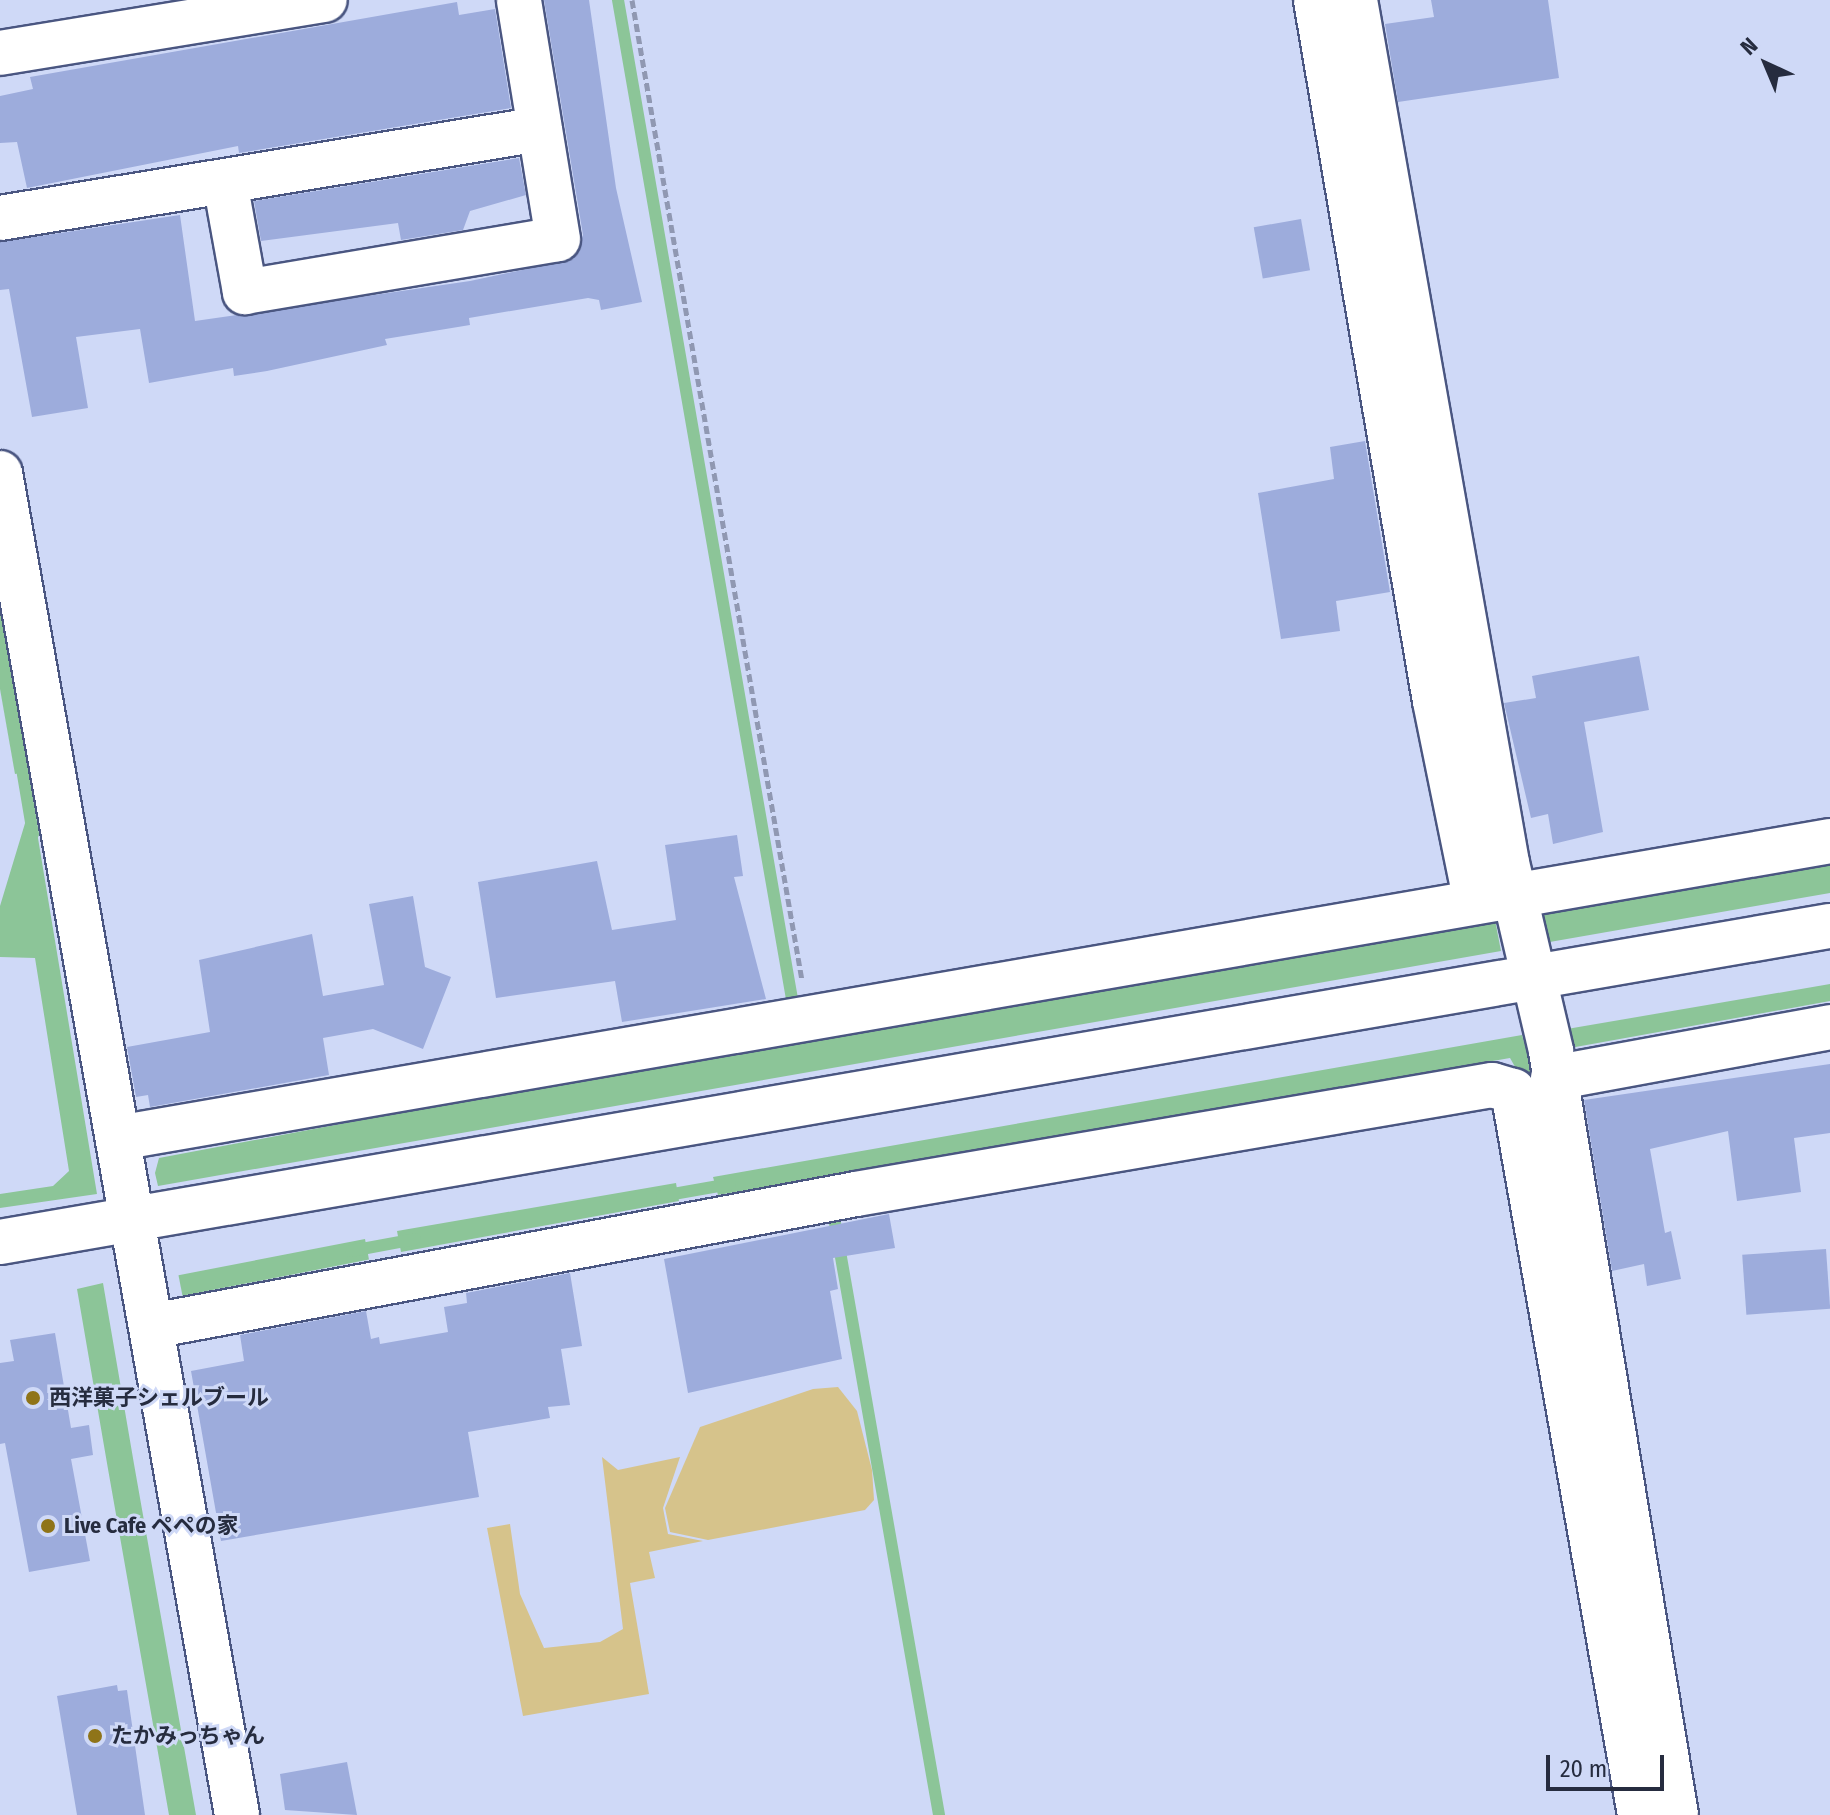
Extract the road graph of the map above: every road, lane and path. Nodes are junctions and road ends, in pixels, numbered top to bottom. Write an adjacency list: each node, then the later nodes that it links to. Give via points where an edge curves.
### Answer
1 (325, 0): 6 (street)
2 (519, 0): 8 (street)
3 (632, 0): 17 (path)
4 (1316, 0): 12 (street)
5 (1355, 0): 12 (street)
6 (104, 19): 7 (street)
7 (0, 53)
8 (540, 129): 9 (street); 9 (street, via 558,239 245,292)
9 (225, 182): 10 (street)
10 (0, 218)
11 (0, 473): 20 (street)
12 (1432, 551): 14 (street); 16 (street)
13 (1830, 841): 16 (street)
14 (1476, 902): 16 (street); 17 (street)
15 (1830, 926): 16 (street)
16 (1526, 933): 19 (street); 21 (street)
17 (809, 1021): 20 (street)
18 (1830, 1027): 19 (street)
19 (1539, 1073): 23 (street); 25 (street); 26 (street)
20 (118, 1138): 21 (street)
21 (133, 1221): 22 (street); 23 (street)
22 (0, 1242)
23 (152, 1326): 24 (street)
24 (237, 1815)
25 (1640, 1815)
26 (1676, 1815)

